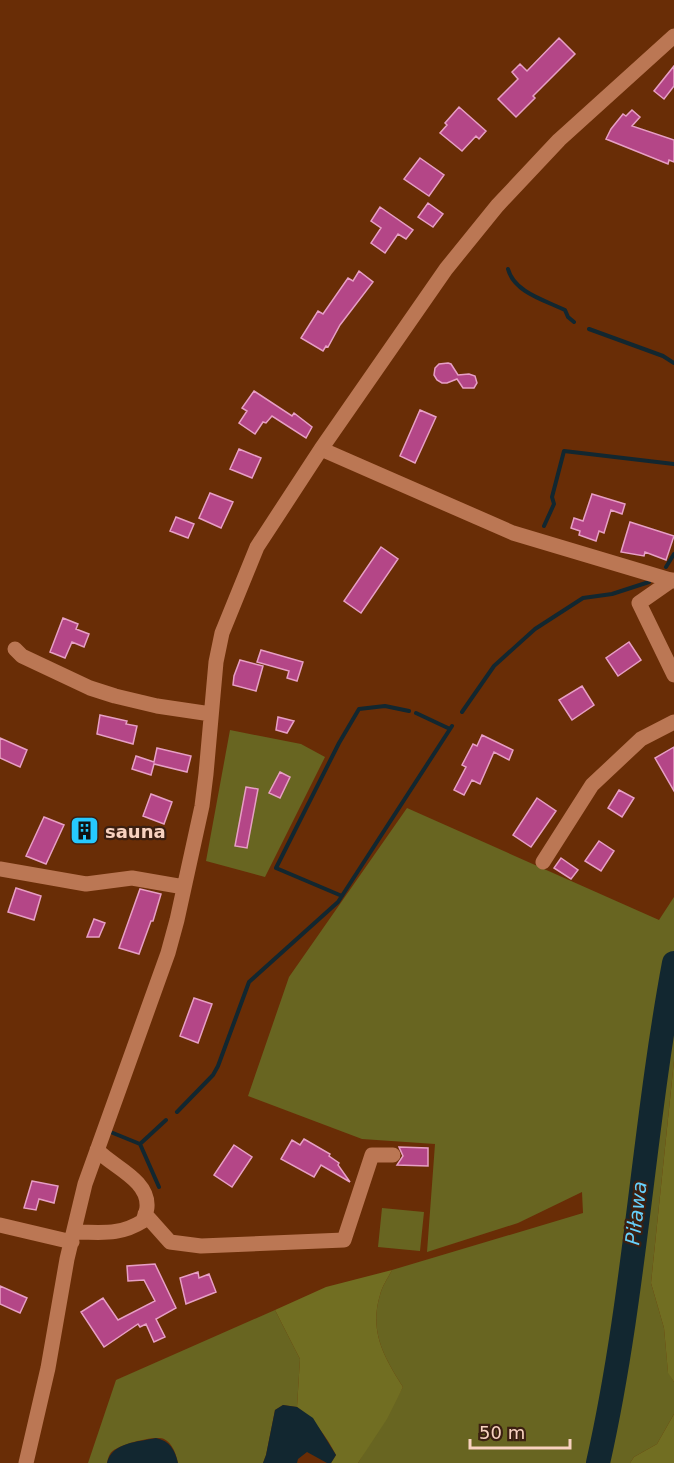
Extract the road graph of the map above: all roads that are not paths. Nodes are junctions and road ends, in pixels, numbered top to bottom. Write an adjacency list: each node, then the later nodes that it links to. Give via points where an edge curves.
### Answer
1 (674, 36): 2 (street, via 559,140 497,206 446,269)
2 (321, 449): 3 (street, via 513,532); 6 (street, via 257,547 232,607 216,662)
3 (673, 581): 5 (street, via 639,603)
4 (15, 649): 6 (street, via 90,688 157,706)
5 (674, 675)
6 (211, 714): 10 (street, via 207,774)
7 (674, 722): 8 (street, via 641,739 592,785)
8 (543, 862)
9 (0, 869): 10 (street, via 86,884 132,878)
10 (184, 887): 11 (street, via 168,953)
11 (97, 1150): 13 (street, via 133,1177 144,1191); 15 (street)
12 (393, 1155): 13 (street, via 372,1155 344,1240 190,1245 170,1242)
13 (145, 1214): 15 (street, via 143,1221 129,1230)
14 (0, 1226): 15 (street)
15 (73, 1237): 16 (street)
16 (26, 1463)

